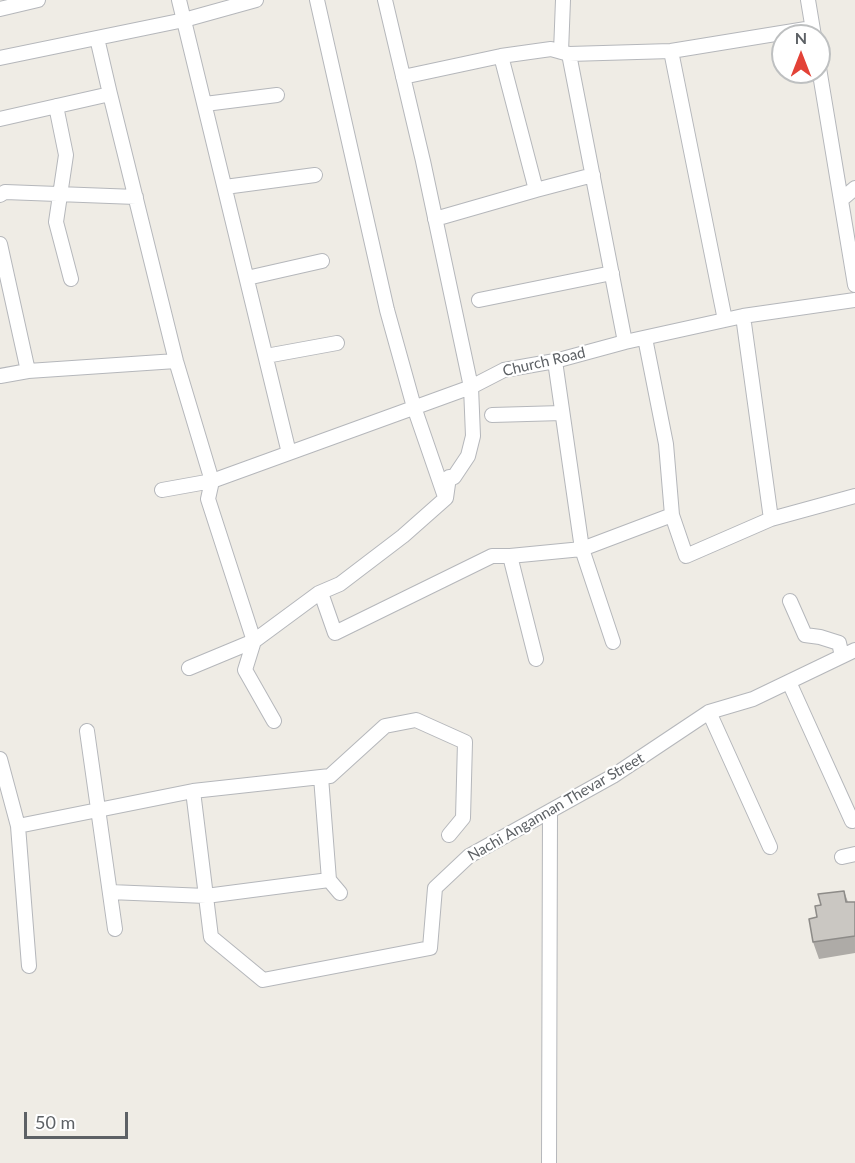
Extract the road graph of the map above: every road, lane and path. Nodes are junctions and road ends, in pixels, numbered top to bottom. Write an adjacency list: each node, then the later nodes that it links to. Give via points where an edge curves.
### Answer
1 (38, 0): 8 (street)
2 (179, 0): 9 (street)
3 (256, 0): 9 (street)
4 (318, 0): 53 (street, via 387,310)
5 (384, 0): 17 (street)
6 (563, 0): 14 (street)
7 (807, 0): 10 (street)
8 (0, 9)
9 (184, 20): 11 (street); 21 (street)
10 (812, 24)
11 (97, 38): 16 (street); 19 (street)
12 (771, 38): 13 (street)
13 (671, 51): 14 (street); 43 (street)
14 (565, 53): 15 (street, via 551,49); 25 (street)
15 (501, 56): 17 (street); 28 (street)
16 (0, 58)
17 (403, 77): 33 (street)
18 (822, 84): 32 (street)
19 (110, 94): 22 (street); 31 (street)
20 (277, 95): 21 (street)
21 (205, 104): 26 (street)
22 (56, 106): 23 (street); 30 (street, via 66,155)
23 (0, 119)
24 (315, 176): 26 (street)
25 (593, 176): 28 (street); 36 (street)
26 (225, 187): 37 (street)
27 (855, 188): 32 (street)
28 (536, 190): 33 (street)
29 (0, 195): 30 (street)
30 (62, 195): 31 (street); 38 (street, via 56,222)
31 (136, 197): 48 (street)
32 (841, 200): 39 (street)
33 (435, 219): 52 (street)
34 (0, 244): 50 (street)
35 (322, 261): 37 (street)
36 (612, 273): 40 (street); 46 (street)
37 (247, 278): 47 (street)
38 (71, 279)
39 (855, 285)
40 (479, 300)
41 (855, 300): 42 (street, Church Road)
42 (743, 316): 43 (street, Church Road); 62 (street)
43 (725, 320): 44 (street, Church Road)
44 (645, 338): 46 (street, Church Road); 61 (street, via 666,444)
45 (337, 342): 47 (street)
46 (625, 342): 49 (street, Church Road)
47 (266, 356): 56 (street)
48 (176, 361): 50 (street); 57 (street)
49 (555, 361): 52 (street, Church Road, via 504,370); 54 (street)
50 (28, 371): 51 (street)
51 (0, 376)
52 (471, 387): 53 (street, Church Road); 60 (street, via 473,436 465,462 454,477 449,477)
53 (414, 407): 56 (street, Church Road); 60 (street)
54 (562, 413): 55 (street); 63 (street)
55 (492, 415)
56 (289, 453): 57 (street, Church Road)
57 (212, 481): 58 (street, Church Road); 67 (street, via 208,499)
58 (162, 490)
59 (855, 496): 62 (street)
60 (446, 498): 65 (street, via 340,584)
61 (672, 515): 62 (street, via 686,556); 63 (street)
62 (771, 519)
63 (582, 549): 64 (street); 68 (street)
64 (510, 556): 65 (street, via 492,556 335,633); 71 (street)
65 (321, 593): 67 (street)
66 (790, 601): 70 (street, via 805,635 839,643)
67 (254, 641): 72 (street); 75 (street, via 245,670)
68 (613, 642)
69 (855, 650): 70 (street, Nachi Angannan Thevar Street)
70 (842, 656): 73 (street, Nachi Angannan Thevar Street)
71 (536, 659)
72 (189, 668)
73 (789, 682): 74 (street, Nachi Angannan Thevar Street, via 753,699); 82 (street)
74 (709, 712): 81 (street, Nachi Angannan Thevar Street, via 613,776); 85 (street)
75 (274, 721)
76 (87, 731): 80 (street)
77 (0, 759): 83 (street)
78 (321, 777): 79 (street, Nachi Angannan Thevar Street); 84 (street, Nachi Angannan Thevar Street, via 330,776 385,726 416,720 465,742 463,818); 86 (street)
79 (193, 791): 80 (street); 89 (street, Nachi Angannan Thevar Street)
80 (98, 810): 83 (street); 87 (street)
81 (550, 811): 89 (street, Nachi Angannan Thevar Street, via 469,856 435,888 430,948 263,980 211,937); 92 (street)
82 (852, 821)
83 (18, 826): 91 (street)
84 (449, 835)
85 (770, 847)
86 (329, 880): 88 (street); 89 (street)
87 (110, 892): 89 (street); 90 (street)
88 (339, 893)
89 (206, 896)
90 (115, 929)
91 (29, 966)
92 (549, 1163)

